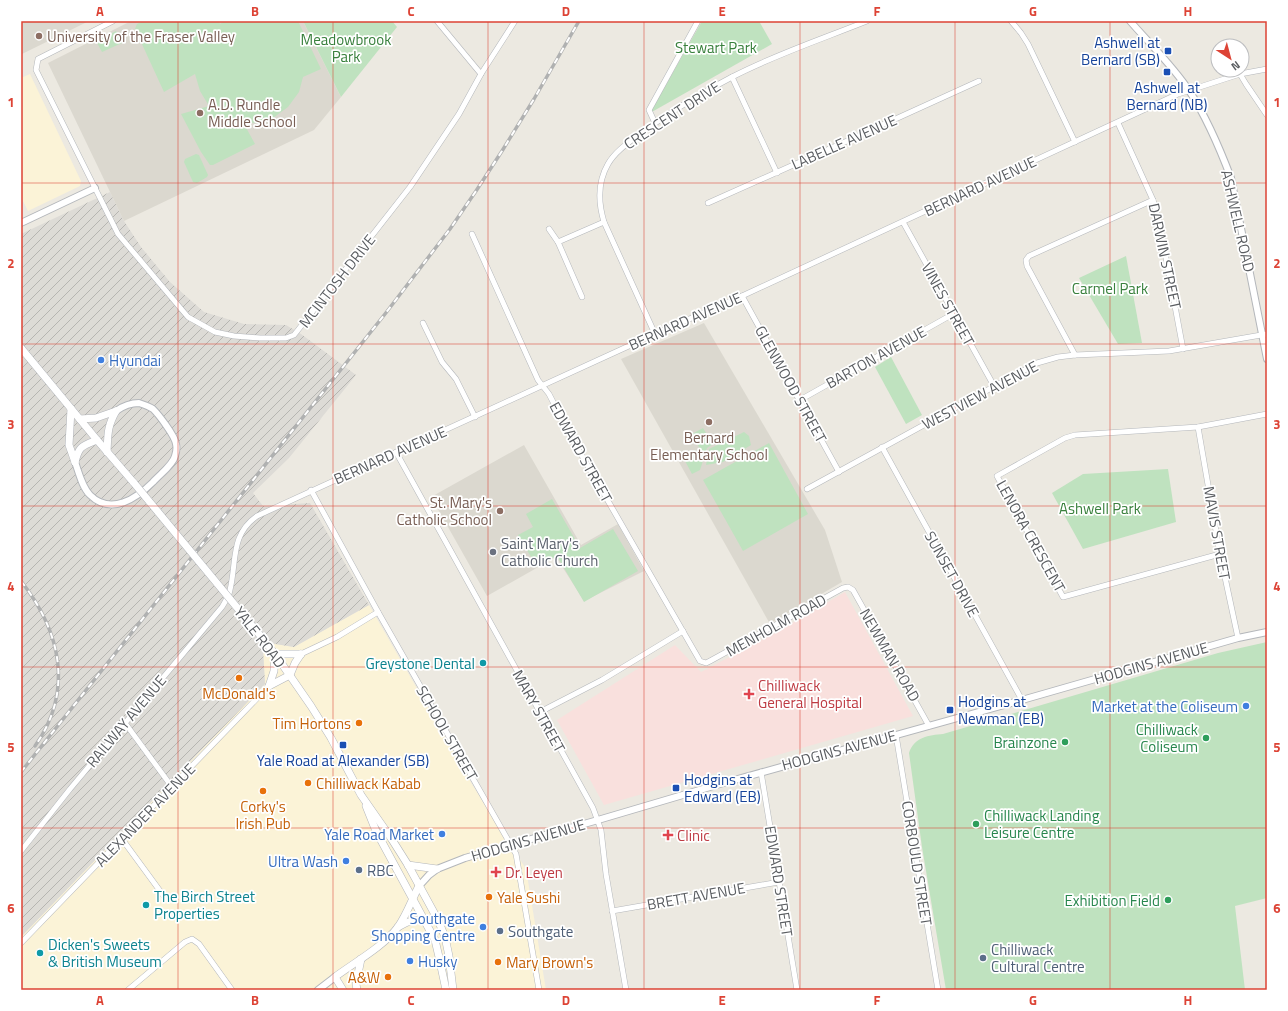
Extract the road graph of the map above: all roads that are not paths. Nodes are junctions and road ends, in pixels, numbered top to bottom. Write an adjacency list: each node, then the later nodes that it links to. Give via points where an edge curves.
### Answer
1 (113, 21): 21 (street, MCINTOSH DRIVE, via 38,59 36,70)
2 (437, 21): 10 (street)
3 (516, 21): 10 (street, MCINTOSH DRIVE)
4 (698, 21): 17 (street, via 649,110)
5 (867, 21): 11 (street, CRESCENT DRIVE)
6 (1011, 21): 19 (street, via 1028,44)
7 (1130, 21): 15 (street, ASHWELL ROAD)
8 (1267, 71): 9 (street)
9 (1250, 73)
10 (481, 74): 21 (street, MCINTOSH DRIVE, via 460,114 410,187 298,330 286,338 234,336 215,332 188,317 118,234)
11 (732, 77): 17 (street, CRESCENT DRIVE); 20 (street)
12 (1228, 78): 15 (street)
13 (1242, 78): 16 (street)
14 (979, 81): 20 (street, LABELLE AVENUE)
15 (1189, 91): 18 (street, BERNARD AVENUE); 35 (street, ASHWELL ROAD, via 1231,178)
16 (1267, 115)
17 (655, 123): 24 (street, CRESCENT DRIVE, via 620,149 604,171 599,188)
18 (1118, 123): 19 (street, BERNARD AVENUE); 22 (street, DARWIN STREET)
19 (1075, 142): 25 (street, BERNARD AVENUE)
20 (777, 173): 23 (street, LABELLE AVENUE)
21 (94, 188): 26 (street)
22 (1153, 200): 37 (street, DARWIN STREET); 38 (street, via 1029,256 1026,260)
23 (708, 203)
24 (604, 222): 29 (street); 34 (street, CRESCENT DRIVE)
25 (903, 222): 30 (street, BERNARD AVENUE); 32 (street, VINES STREET)
26 (21, 223)
27 (549, 229): 29 (street)
28 (472, 234): 40 (street, EDWARD STREET)
29 (558, 242): 31 (street)
30 (742, 296): 34 (street, BERNARD AVENUE); 42 (street, GLENWOOD STREET)
31 (582, 297)
32 (953, 314): 41 (street, VINES STREET); 42 (street, BARTON AVENUE)
33 (423, 323): 46 (street, via 442,362 456,379)
34 (655, 334): 40 (street, BERNARD AVENUE)
35 (1265, 335): 37 (street, WESTVIEW AVENUE); 39 (street, ASHWELL ROAD)
36 (21, 348): 43 (main road, YALE ROAD)
37 (1184, 348): 38 (street, WESTVIEW AVENUE, via 1140,353)
38 (1075, 355): 41 (street, WESTVIEW AVENUE, via 1036,363)
39 (1267, 359)
40 (543, 386): 46 (street, BERNARD AVENUE); 61 (street, EDWARD STREET, via 550,394 569,433)
41 (994, 386): 50 (street, WESTVIEW AVENUE)
42 (800, 400): 54 (street, GLENWOOD STREET)
43 (71, 408): 47 (main road, YALE ROAD); 53 (main road, via 70,445)
44 (116, 411): 47 (main road, via 96,418); 51 (main road, via 110,422); 53 (street, via 124,405 139,403 153,409 172,434 177,446 172,462 138,495 124,504 112,505 100,502 90,495 83,485)
45 (1267, 414): 48 (street, LENORA CRESCENT)
46 (475, 417): 52 (street, BERNARD AVENUE)
47 (80, 419): 49 (main road, YALE ROAD)
48 (1198, 427): 57 (street, MAVIS STREET); 57 (street, LENORA CRESCENT, via 1075,434 997,476 1063,597)
49 (97, 440): 51 (main road, YALE ROAD); 53 (main road, via 84,445 78,452)
50 (882, 447): 54 (street, WESTVIEW AVENUE); 69 (street, SUNSET DRIVE)
51 (108, 452): 64 (main road, YALE ROAD, bridge)
52 (396, 452): 56 (street, BERNARD AVENUE); 70 (street, MARY STREET)
53 (75, 462)
54 (839, 472): 55 (street, WESTVIEW AVENUE)
55 (807, 489)
56 (311, 490): 59 (street, BERNARD AVENUE, via 257,516 247,525 236,546); 60 (street, SCHOOL STREET)
57 (1220, 554): 63 (street, MAVIS STREET)
58 (848, 586): 66 (street, MENHOLM ROAD, via 715,658); 72 (street, NEWMAN ROAD, via 853,590)
59 (230, 591): 71 (street, RAILWAY AVENUE, via 222,607)
60 (378, 612): 65 (street); 79 (street, SCHOOL STREET)
61 (683, 632): 66 (street, EDWARD STREET, via 698,659); 70 (street, via 602,680)
62 (1267, 632): 63 (street, HODGINS AVENUE)
63 (1238, 638): 69 (street, HODGINS AVENUE)
64 (275, 654): 65 (main road); 67 (main road, YALE ROAD); 68 (main road, via 274,671)
65 (301, 654): 67 (main road)
66 (703, 662)
67 (290, 675): 68 (main road); 76 (main road, YALE ROAD, via 331,738)
68 (269, 686): 75 (street, ALEXANDER AVENUE)
69 (1022, 700): 72 (street, HODGINS AVENUE)
70 (540, 712): 77 (street, MARY STREET)
71 (125, 722): 75 (street); 80 (street, RAILWAY AVENUE)
72 (929, 726): 73 (street, HODGINS AVENUE)
73 (896, 735): 74 (street, HODGINS AVENUE); 103 (street, CORBOULD STREET)
74 (761, 772): 77 (street, HODGINS AVENUE); 83 (street, EDWARD STREET)
75 (172, 787): 78 (street, ALEXANDER AVENUE)
76 (361, 795): 81 (main road, YALE ROAD); 86 (main road, YALE ROAD, via 376,831)
77 (598, 820): 79 (street, HODGINS AVENUE); 87 (street, MARY STREET)
78 (122, 839): 85 (street); 90 (street, ALEXANDER AVENUE)
79 (511, 844): 82 (street, HODGINS AVENUE); 100 (street, SCHOOL STREET, via 516,854)
80 (21, 851)
81 (408, 865): 82 (main road); 84 (main road, YALE ROAD)
82 (437, 869): 84 (street, HODGINS AVENUE)
83 (779, 882): 87 (street, BRETT AVENUE); 102 (street, EDWARD STREET)
84 (419, 886): 86 (main road); 99 (main road, YALE ROAD, via 445,937)
85 (163, 895)
86 (413, 899): 88 (main road, YALE ROAD); 89 (main road)
87 (612, 910): 101 (street, MARY STREET)
88 (425, 921): 89 (main road, via 407,922); 98 (main road, YALE ROAD, via 434,940)
89 (398, 927): 91 (main road, via 388,939)
90 (21, 943)
91 (361, 959): 92 (main road); 97 (main road)
92 (335, 977): 95 (street); 96 (main road)
93 (128, 990): 94 (street, via 185,942 192,939 199,944)
94 (232, 990)
95 (318, 990)
96 (343, 990)
97 (357, 990)
98 (446, 990)
99 (453, 990)
100 (539, 990)
101 (626, 990)
102 (797, 990)
103 (938, 990)

